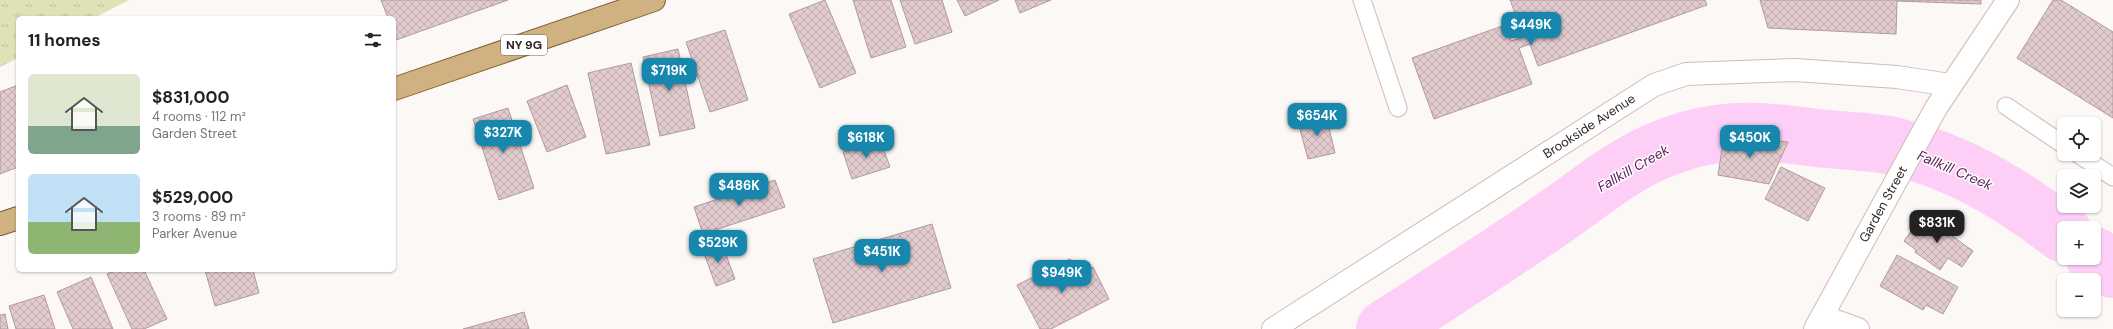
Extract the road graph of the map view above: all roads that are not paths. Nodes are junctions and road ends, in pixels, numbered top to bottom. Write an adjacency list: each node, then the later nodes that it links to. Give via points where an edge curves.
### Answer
1 (1362, 0): 7 (lane)
2 (2008, 0): 4 (street, Garden Street)
3 (646, 1): 5 (main road, NY 9G)
4 (1950, 85): 13 (street, Garden Street); 14 (street, Brookside Avenue, via 1897,77 1795,70 1686,74 1654,85)
5 (396, 88)
6 (2006, 106): 8 (lane)
7 (1398, 108)
8 (2057, 140)
9 (2089, 161): 10 (lane)
10 (2113, 177)
11 (16, 219): 12 (main road)
12 (0, 224)
13 (1818, 323): 15 (street)
14 (1273, 329)
15 (1858, 329)

